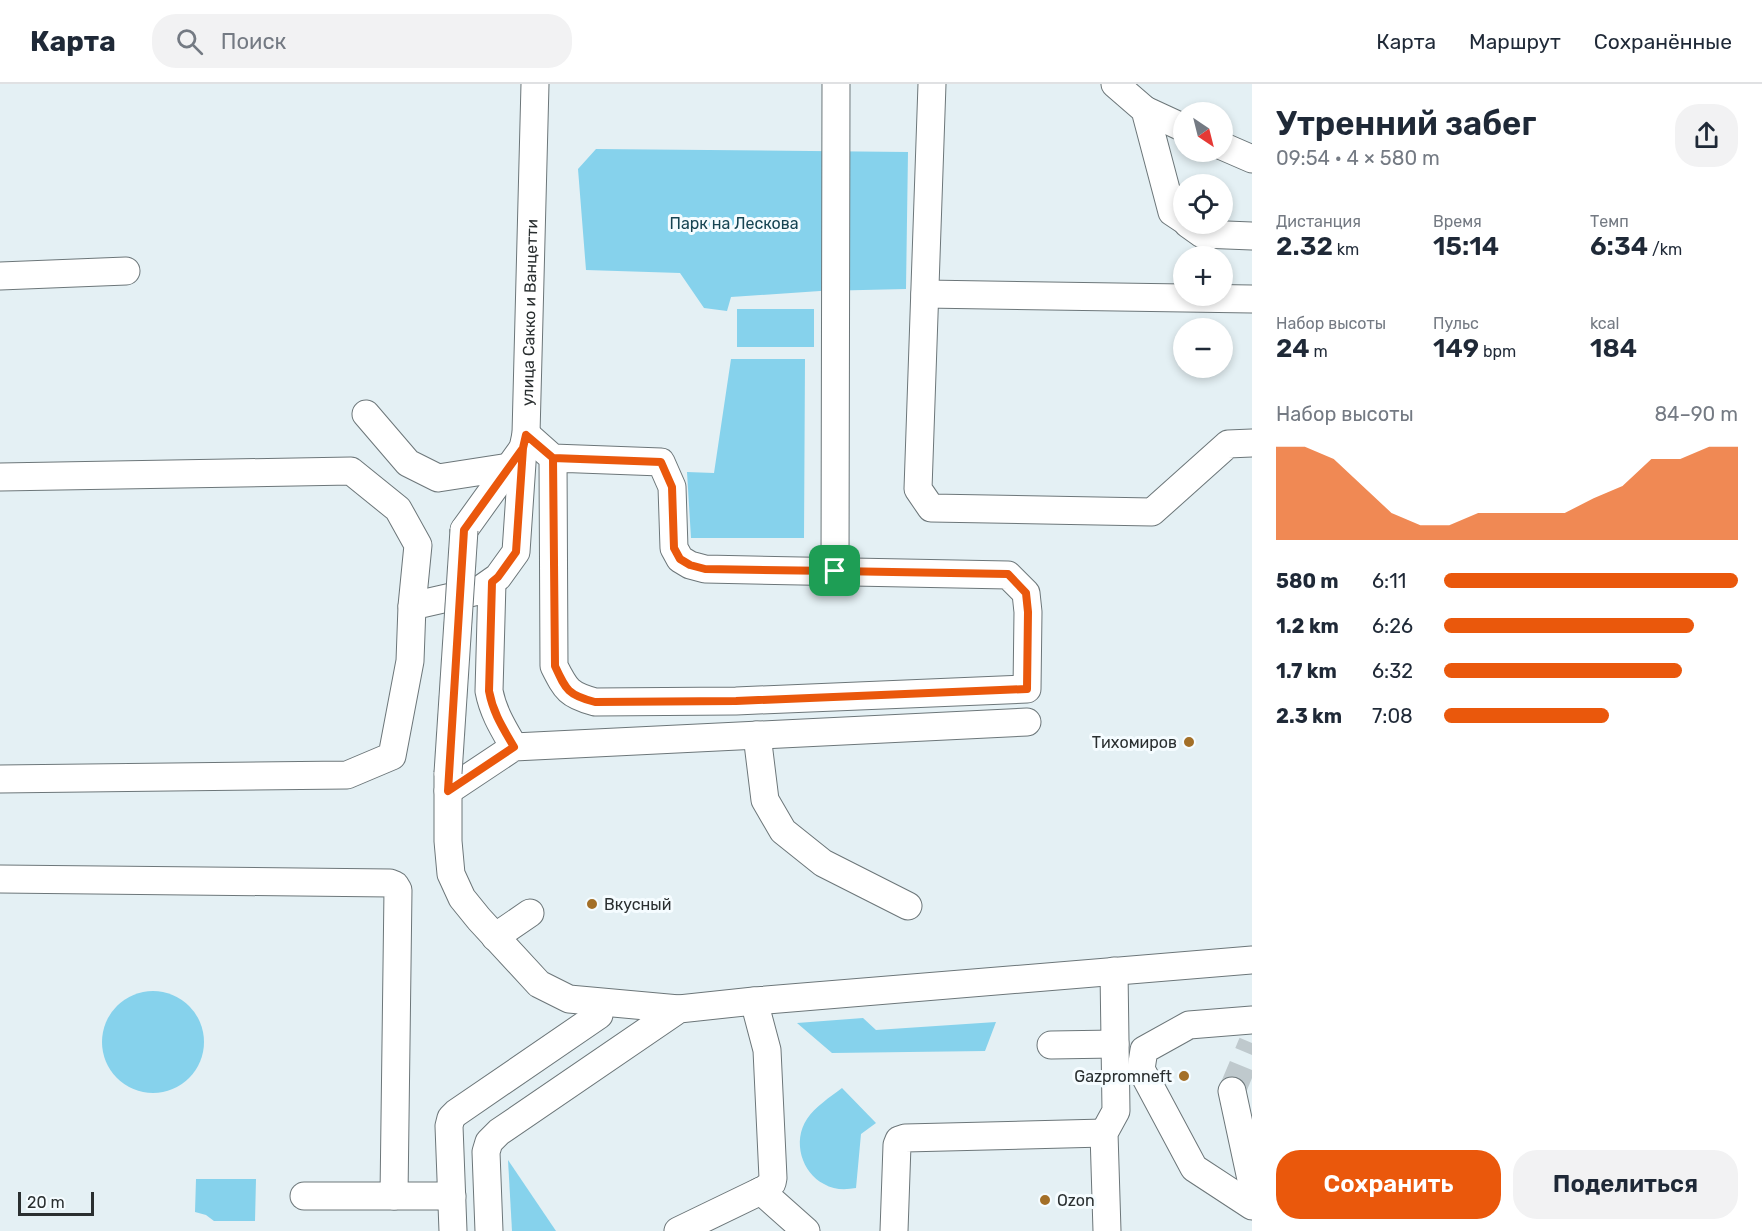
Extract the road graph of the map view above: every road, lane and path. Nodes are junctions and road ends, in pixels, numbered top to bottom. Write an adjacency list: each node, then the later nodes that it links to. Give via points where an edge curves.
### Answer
1 (535, 84): 18 (street, улица Сакко и Ванцетти)
2 (836, 84): 21 (street)
3 (932, 84): 14 (street)
4 (1115, 84): 5 (street)
5 (1145, 110): 6 (street); 9 (street)
6 (1173, 123)
7 (1233, 151): 8 (street)
8 (1252, 159)
9 (1173, 213)
10 (1202, 234): 11 (street)
11 (1252, 236)
12 (126, 271): 13 (street)
13 (0, 276)
14 (925, 294): 15 (street); 17 (street, via 918,489 931,508 1152,512 1228,444)
15 (1252, 300)
16 (366, 414): 18 (street, via 408,462 438,477)
17 (1252, 443)
18 (519, 450): 19 (street); 22 (street, улица Сакко и Ванцетти, via 516,552); 28 (street, bridge, via 464,530)
19 (553, 458): 21 (street, via 661,462 672,487 674,548 680,559 690,565 705,569); 21 (street, via 555,666 564,687 579,698 595,702 736,701 1027,689 1026,593 1008,574)
20 (0, 477): 23 (street, via 351,471 398,509 418,545)
21 (835, 571)
22 (492, 582): 23 (street, via 478,591); 26 (street, via 491,706)
23 (412, 606): 27 (street, via 410,661 392,756 347,775)
24 (1027, 722): 25 (street)
25 (757, 735): 26 (street); 30 (street, via 765,800 783,831 823,863)
26 (514, 747): 28 (street)
27 (0, 779)
28 (448, 782): 32 (street, via 451,874 462,898)
29 (0, 879): 45 (street, via 395,885 398,890)
30 (908, 906)
31 (530, 913): 32 (street)
32 (495, 937): 36 (street, via 539,984 569,999)
33 (1252, 960): 34 (street)
34 (1114, 971): 35 (street); 39 (street)
35 (754, 1001): 36 (street); 44 (street, via 767,1050 773,1178 772,1184)
36 (679, 1009): 50 (street, via 489,1142)
37 (599, 1015): 46 (street, via 451,1118)
38 (1252, 1020): 48 (street, via 1189,1025 1144,1050 1141,1069 1194,1168)
39 (1115, 1044): 40 (street); 42 (street, via 1116,1111)
40 (1052, 1045)
41 (1232, 1091): 43 (street)
42 (1104, 1133): 53 (street, via 899,1140); 54 (street)
43 (1252, 1184)
44 (761, 1191): 51 (street); 52 (street)
45 (394, 1196): 46 (street); 47 (street)
46 (452, 1196): 49 (street)
47 (304, 1197)
48 (1252, 1206)
49 (453, 1231)
50 (489, 1231)
51 (678, 1231)
52 (806, 1231)
53 (894, 1231)
54 (1107, 1231)

